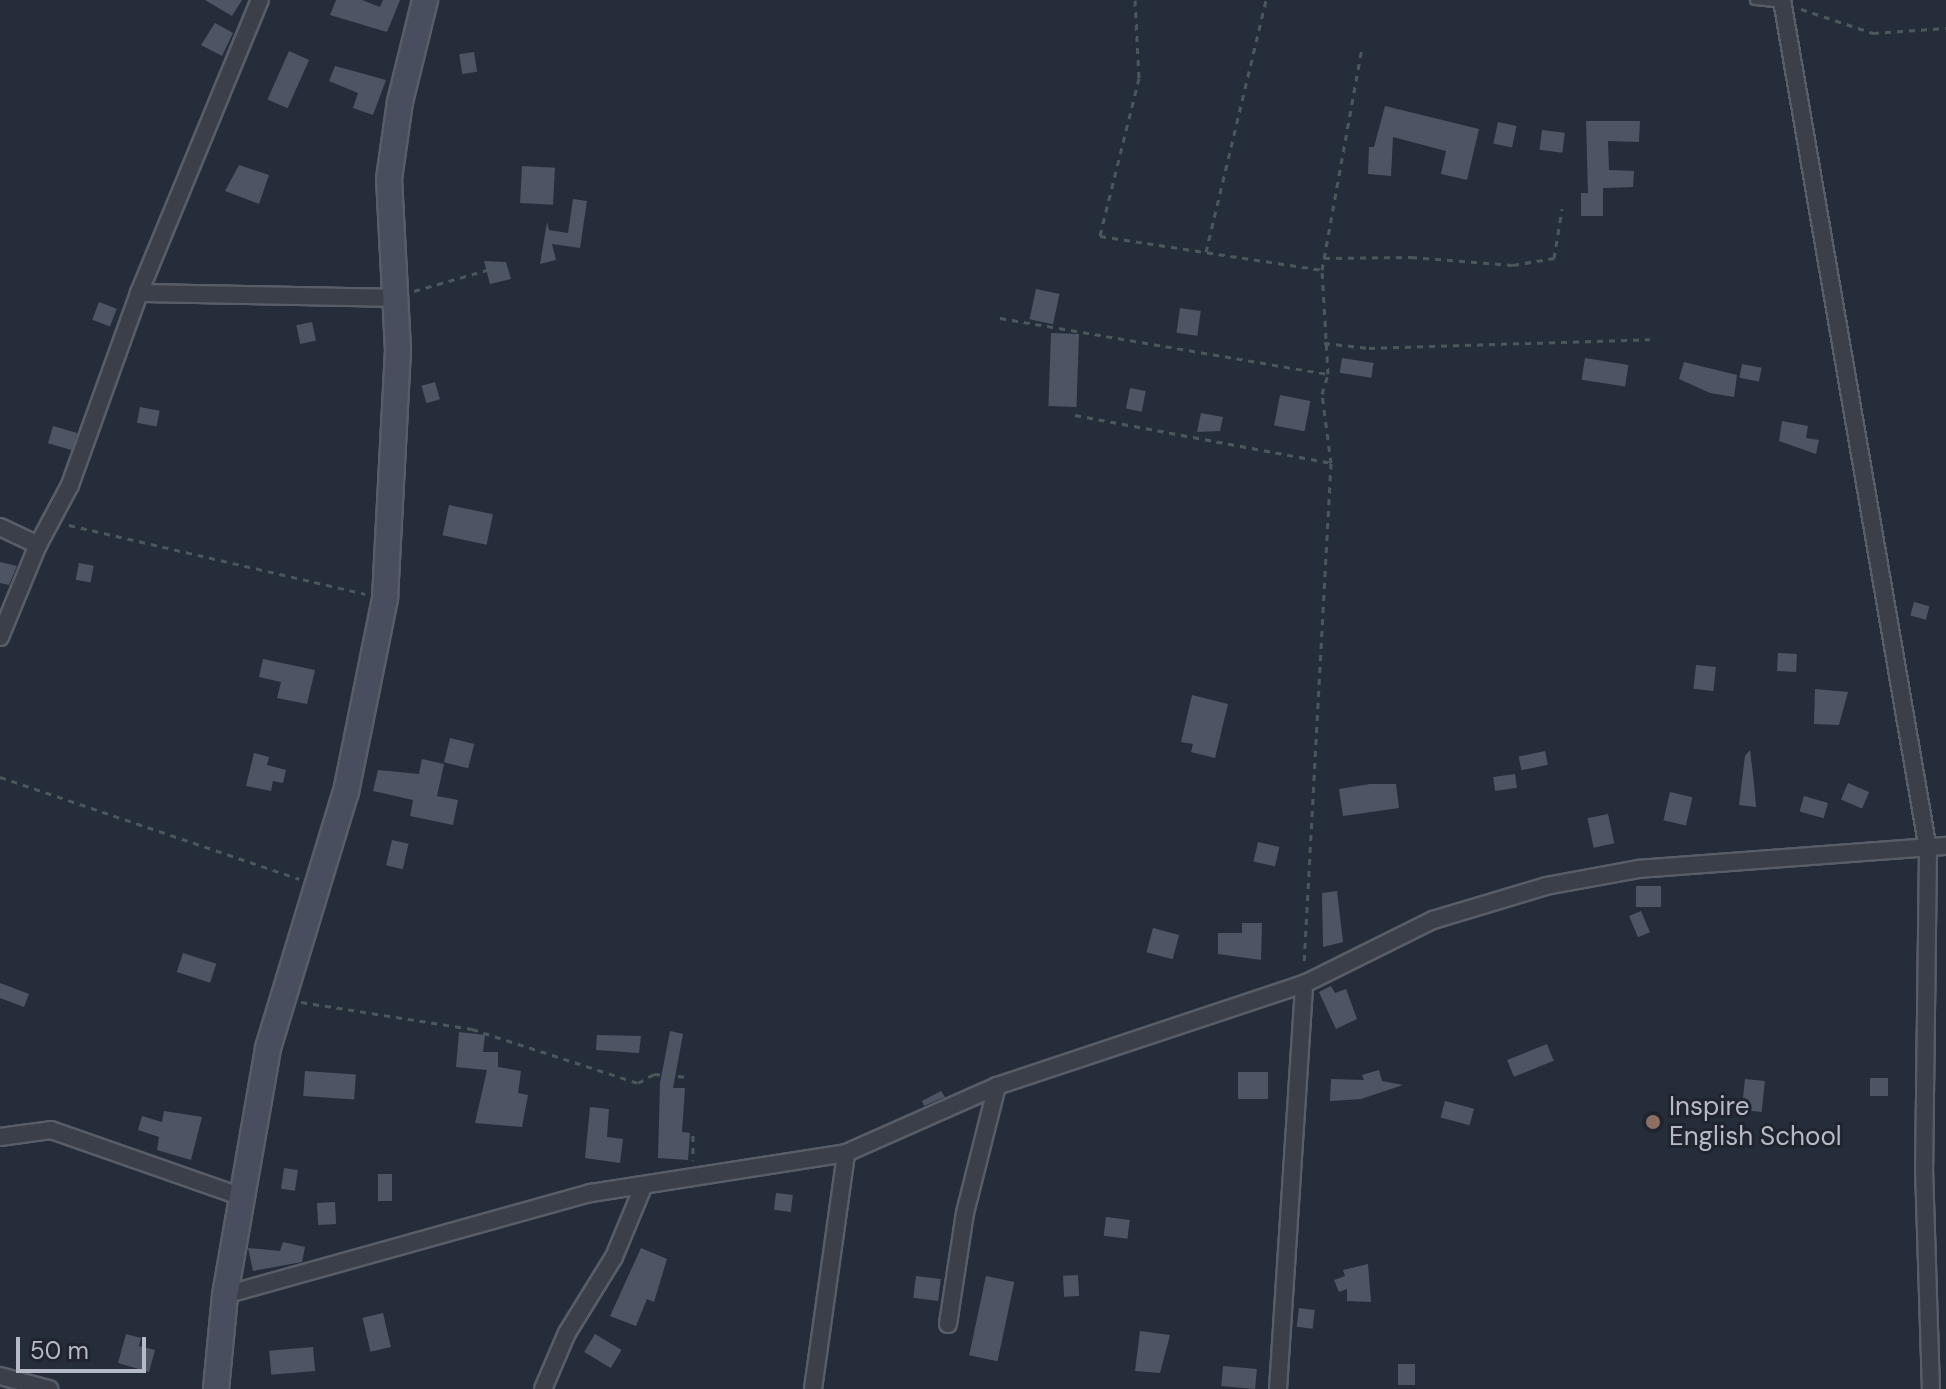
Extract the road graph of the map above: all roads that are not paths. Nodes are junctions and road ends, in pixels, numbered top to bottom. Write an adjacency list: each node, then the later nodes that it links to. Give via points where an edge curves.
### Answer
1 (260, 0): 5 (street)
2 (425, 0): 6 (street, via 400,102 389,179)
3 (1755, 0): 4 (lane)
4 (1782, 1): 11 (street)
5 (139, 293): 6 (street); 8 (street, via 70,485)
6 (392, 298): 17 (street, via 398,350 385,598 346,792 268,1048)
7 (0, 527): 8 (street)
8 (38, 545): 9 (street)
9 (0, 637)
10 (1946, 846): 11 (street)
11 (1928, 850): 12 (street, via 1639,869 1546,886 1433,920); 26 (street, via 1924,1168)
12 (1304, 984): 13 (street); 25 (street)
13 (997, 1086): 15 (street); 19 (street, via 965,1213)
14 (0, 1137): 17 (street, via 51,1130)
15 (846, 1153): 16 (street); 24 (street)
16 (643, 1187): 18 (street, via 591,1193); 23 (street, via 614,1257 567,1333)
17 (242, 1197): 18 (street)
18 (225, 1295): 22 (street)
19 (948, 1324)
20 (0, 1376): 21 (street)
21 (49, 1389)
22 (216, 1389)
23 (543, 1389)
24 (813, 1389)
25 (1278, 1389)
26 (1931, 1389)

